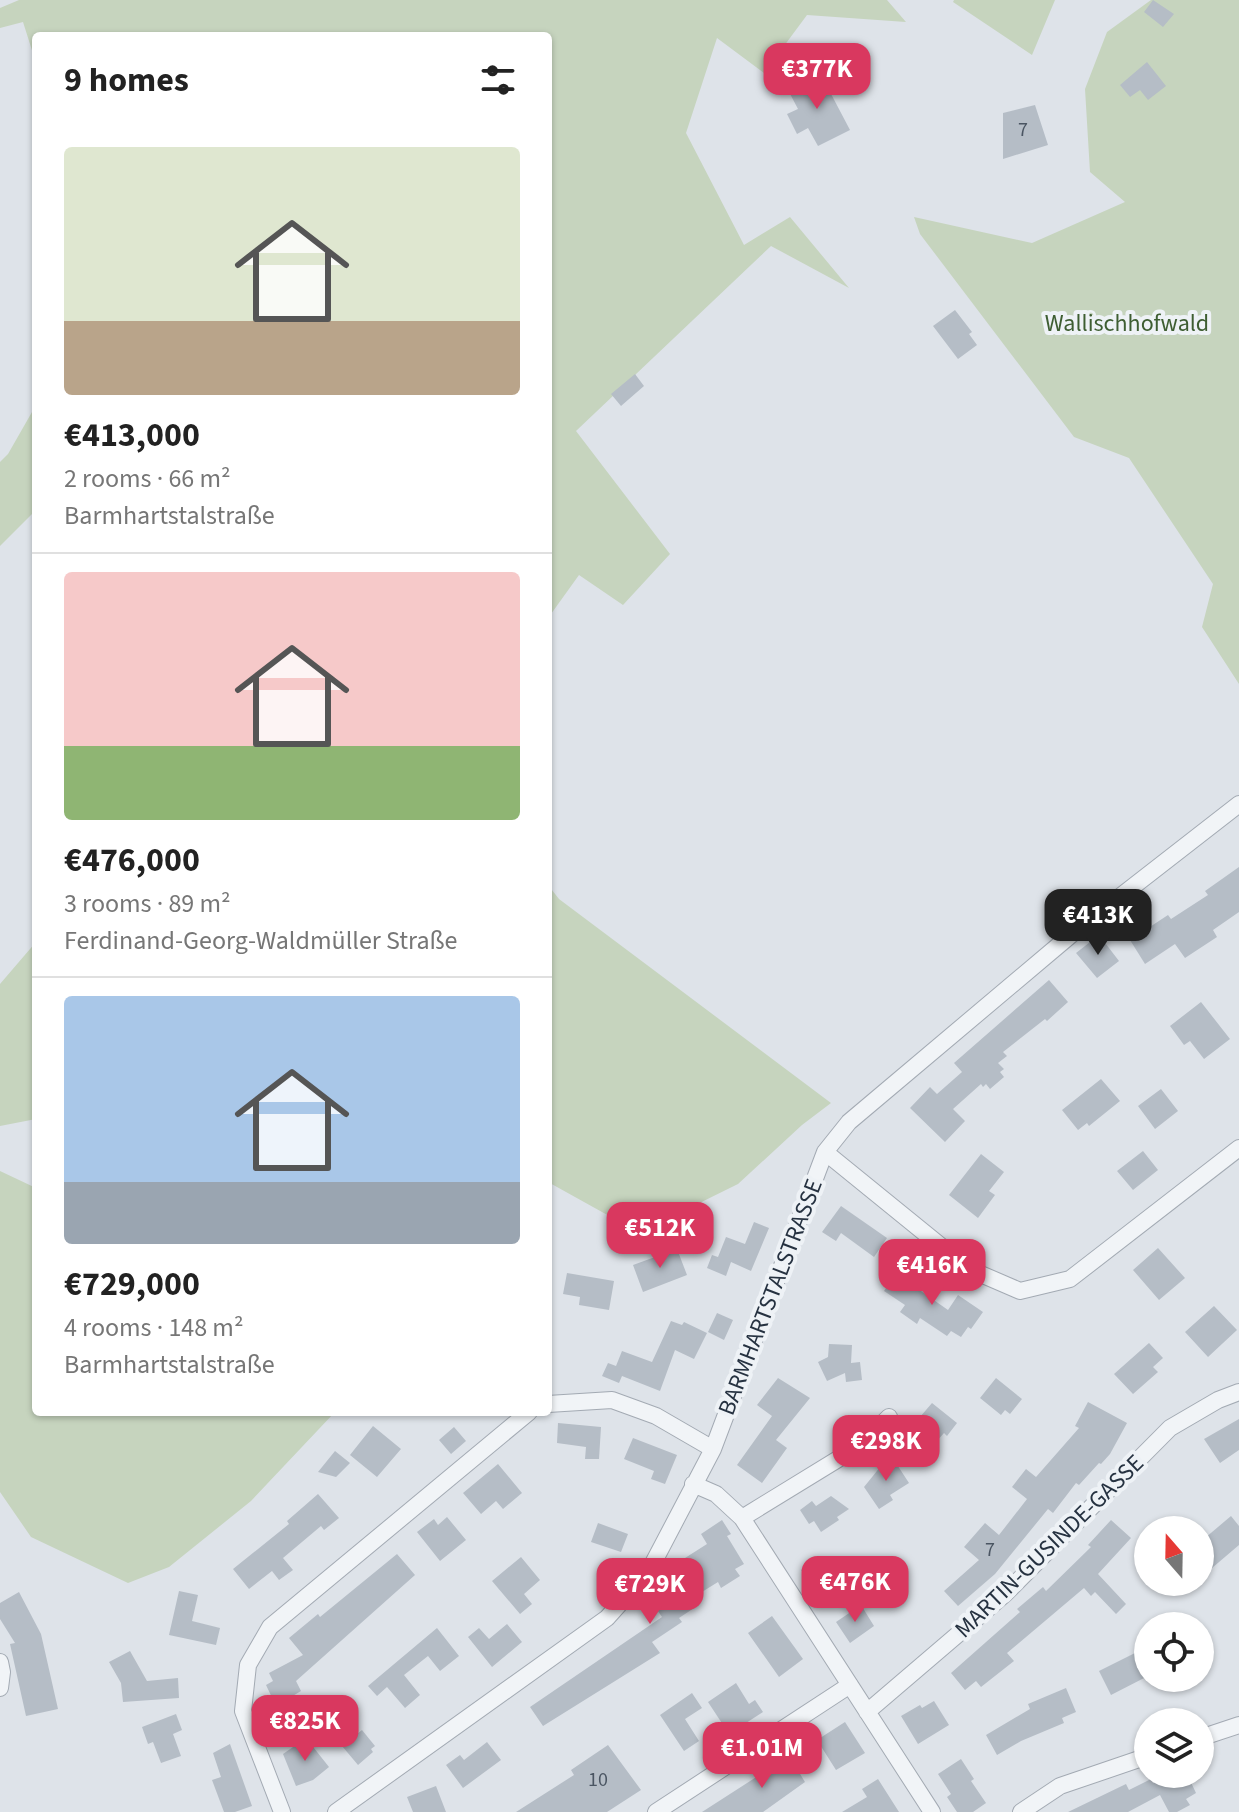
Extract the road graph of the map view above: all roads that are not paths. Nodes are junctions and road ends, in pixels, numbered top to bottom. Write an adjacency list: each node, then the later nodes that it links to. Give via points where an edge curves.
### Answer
1 (1239, 804): 3 (street, BARMHARTSTALSTRASSE, via 1052,951 849,1122)
2 (1239, 1148): 3 (street, via 1070,1279 1020,1291 969,1269)
3 (825, 1152): 8 (street, BARMHARTSTALSTRASSE)
4 (1239, 1392): 14 (street, MARTIN-GUSINDE-GASSE, via 1170,1428 1005,1594)
5 (552, 1404): 8 (street, via 612,1400 656,1416)
6 (524, 1416): 18 (street, via 270,1627 248,1665 243,1711)
7 (889, 1417): 10 (street, via 861,1445)
8 (713, 1449): 9 (street, BARMHARTSTALSTRASSE)
9 (693, 1484): 10 (street, via 716,1494); 19 (street, BARMHARTSTALSTRASSE, via 649,1571 607,1618)
10 (742, 1518): 12 (street)
11 (0, 1662): 13 (street)
12 (850, 1685): 14 (street); 20 (street)
13 (0, 1688)
14 (867, 1712): 21 (street)
15 (1239, 1725): 16 (street)
16 (1214, 1733)
17 (1134, 1761): 22 (street, via 1060,1786)
18 (282, 1812)
19 (336, 1812)
20 (656, 1812)
21 (932, 1812)
22 (1021, 1812)

